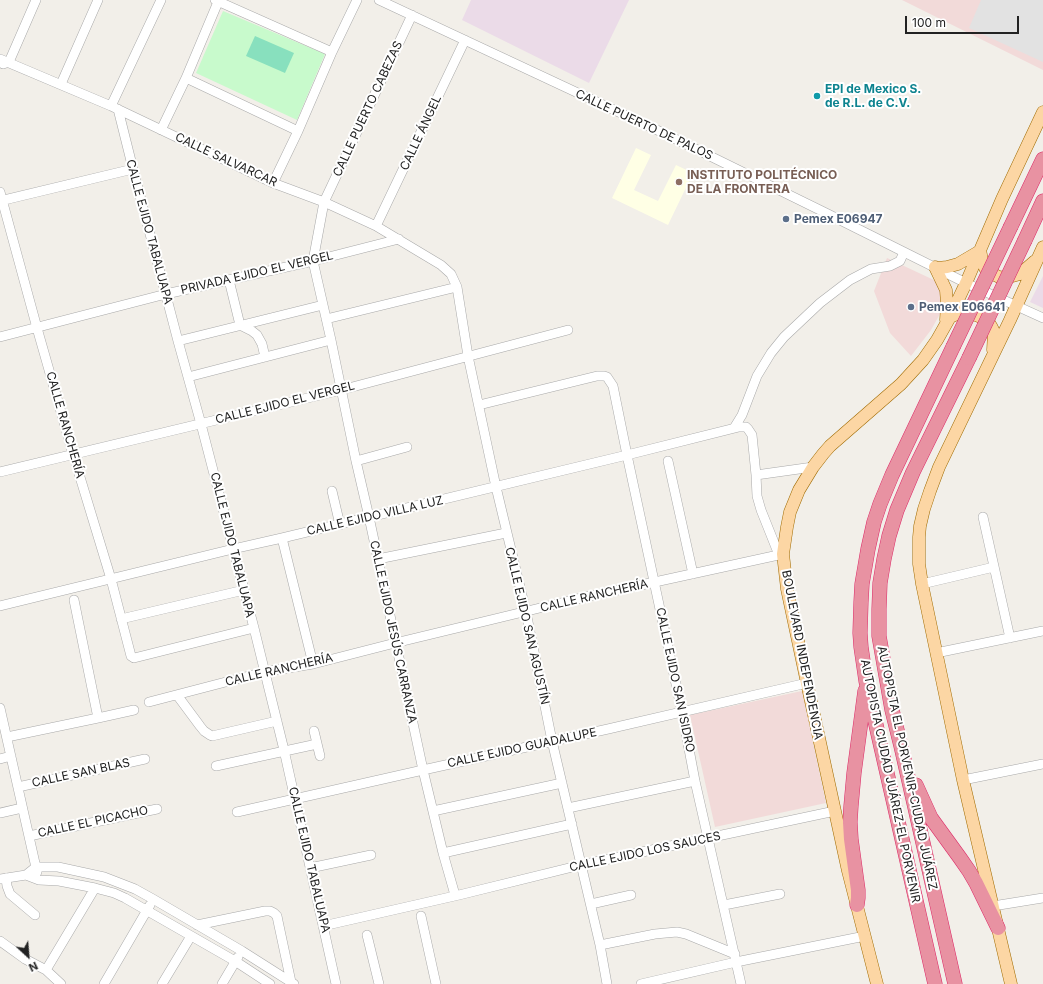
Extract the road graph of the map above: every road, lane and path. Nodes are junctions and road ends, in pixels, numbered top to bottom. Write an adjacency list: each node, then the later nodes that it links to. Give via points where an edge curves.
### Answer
1 (36, 0): 10 (street)
2 (98, 0): 12 (street)
3 (161, 0): 13 (street)
4 (357, 0): 9 (street)
5 (379, 0): 7 (street, CALLE PUERTO DE PALOS)
6 (217, 1): 9 (street); 11 (street)
7 (412, 15): 8 (street, CALLE PUERTO DE PALOS); 23 (street, CALLE PUERTO CABEZAS)
8 (465, 40): 24 (street, CALLE ÁNGEL); 27 (street, CALLE PUERTO DE PALOS, via 664,133)
9 (332, 52): 16 (street)
10 (3, 62): 12 (street, CALLE SALVARCAR)
11 (186, 78): 15 (street); 16 (street)
12 (61, 84): 13 (street, CALLE SALVARCAR)
13 (115, 108): 15 (street, CALLE SALVARCAR); 18 (street, CALLE EJIDO TABALUAPA)
14 (1043, 112): 26 (main road, BOULEVARD INDEPENDENCIA)
15 (161, 130): 19 (street, CALLE SALVARCAR)
16 (298, 131): 19 (street)
17 (1043, 158): 90 (highway, AUTOPISTA CIUDAD JUÁREZ-EL PORVENIR, bridge, via 880,504 870,537 861,602 861,640)
18 (133, 169): 21 (street); 35 (street, CALLE EJIDO TABALUAPA)
19 (273, 183): 23 (street, CALLE SALVARCAR)
20 (0, 192): 21 (street, CALLE RANCHERÍA)
21 (1, 201): 42 (street, CALLE RANCHERÍA)
22 (1043, 201): 103 (highway, AUTOPISTA EL PORVENIR-CIUDAD JUÁREZ, bridge, via 904,492 892,525 882,569 879,636)
23 (324, 202): 24 (street, CALLE SALVARCAR); 29 (street, CALLE EJIDO JESÚS CARRANZA)
24 (376, 226): 25 (street, CALLE SALVARCAR)
25 (399, 240): 29 (street, PRIVADA EJIDO EL VERGEL); 31 (street, CALLE SALVARCAR)
26 (980, 250): 28 (main road, via 989,272 1005,278 1020,274); 30 (main road, via 958,264); 33 (main road, BOULEVARD INDEPENDENCIA)
27 (904, 252): 30 (street, CALLE PUERTO DE PALOS); 54 (street, via 900,261 890,266 871,269 850,280 820,303 784,337 757,376 742,415)
28 (1041, 252): 37 (main road)
29 (313, 261): 32 (street, PRIVADA EJIDO EL VERGEL); 36 (street, CALLE EJIDO JESÚS CARRANZA)
30 (936, 268): 33 (street, CALLE PUERTO DE PALOS); 40 (main road, via 946,290)
31 (447, 269): 34 (street, CALLE EJIDO SAN AGUSTÍN)
32 (229, 280): 35 (street, PRIVADA EJIDO EL VERGEL); 41 (street)
33 (966, 283): 37 (street, CALLE PUERTO DE PALOS); 40 (main road, BOULEVARD INDEPENDENCIA)
34 (456, 287): 39 (street); 48 (street, CALLE EJIDO SAN AGUSTÍN)
35 (166, 294): 42 (street, PRIVADA EJIDO EL VERGEL); 45 (street, CALLE EJIDO TABALUAPA)
36 (323, 305): 39 (street, CALLE EJIDO JESÚS CARRANZA); 41 (street)
37 (1016, 306): 38 (street, CALLE PUERTO DE PALOS); 47 (main road)
38 (1043, 318)
39 (326, 319): 46 (street, CALLE EJIDO JESÚS CARRANZA)
40 (948, 322): 47 (main road, via 957,314 964,313 971,313 988,321 994,332); 60 (main road, BOULEVARD INDEPENDENCIA, via 914,370 830,446)
41 (240, 325): 45 (street); 49 (street, via 256,335 262,344)
42 (37, 328): 44 (street, PRIVADA EJIDO EL VERGEL); 56 (street, CALLE RANCHERÍA)
43 (568, 330): 48 (street, CALLE EJIDO EL VERGEL)
44 (0, 337)
45 (178, 340): 50 (street, CALLE EJIDO TABALUAPA)
46 (331, 340): 49 (street); 51 (street, CALLE EJIDO JESÚS CARRANZA)
47 (992, 355): 77 (main road, via 930,490 919,537)
48 (468, 356): 51 (street, CALLE EJIDO EL VERGEL); 52 (street, CALLE EJIDO SAN AGUSTÍN)
49 (265, 357): 50 (street)
50 (188, 377): 53 (street, CALLE EJIDO TABALUAPA)
51 (341, 390): 53 (street, CALLE EJIDO EL VERGEL); 58 (street, CALLE EJIDO JESÚS CARRANZA)
52 (479, 405): 57 (street, CALLE EJIDO SAN ISIDRO, via 598,376 607,377 613,386); 63 (street, CALLE EJIDO SAN AGUSTÍN)
53 (201, 424): 56 (street, CALLE EJIDO EL VERGEL); 70 (street, CALLE EJIDO TABALUAPA)
54 (734, 428): 57 (street, CALLE EJIDO VILLA LUZ); 62 (street, CALLE EJIDO VILLA LUZ, via 748,429 752,435)
55 (407, 447): 58 (street)
56 (73, 454): 61 (street, CALLE EJIDO EL VERGEL); 75 (street, CALLE RANCHERÍA)
57 (627, 455): 63 (street, CALLE EJIDO VILLA LUZ); 76 (street, CALLE EJIDO SAN ISIDRO)
58 (356, 461): 66 (street, CALLE EJIDO JESÚS CARRANZA)
59 (668, 461): 74 (street)
60 (813, 467): 62 (street); 71 (main road, BOULEVARD INDEPENDENCIA, via 790,512)
61 (0, 472)
62 (756, 475): 71 (street, via 758,502)
63 (496, 487): 66 (street, CALLE EJIDO VILLA LUZ); 68 (street, CALLE EJIDO SAN AGUSTÍN)
64 (332, 491): 67 (street)
65 (983, 517): 73 (street)
66 (369, 518): 67 (street, CALLE EJIDO VILLA LUZ); 72 (street, CALLE EJIDO JESÚS CARRANZA)
67 (340, 525): 69 (street, CALLE EJIDO VILLA LUZ)
68 (506, 533): 72 (street); 81 (street, CALLE EJIDO SAN AGUSTÍN)
69 (282, 538): 70 (street, CALLE EJIDO VILLA LUZ); 88 (street)
70 (233, 548): 75 (street, CALLE EJIDO VILLA LUZ); 78 (street, CALLE EJIDO TABALUAPA)
71 (781, 554): 74 (street, CALLE RANCHERÍA); 91 (main road, BOULEVARD INDEPENDENCIA)
72 (378, 559): 86 (street, CALLE EJIDO JESÚS CARRANZA)
73 (994, 567): 77 (street); 85 (street)
74 (693, 574): 76 (street, CALLE RANCHERÍA)
75 (111, 579): 80 (street, CALLE EJIDO VILLA LUZ); 82 (street, CALLE RANCHERÍA)
76 (654, 582): 81 (street, CALLE RANCHERÍA); 96 (street, CALLE EJIDO SAN ISIDRO)
77 (922, 584): 87 (main road)
78 (244, 590): 82 (street); 83 (street, CALLE EJIDO TABALUAPA)
79 (74, 600): 97 (street)
80 (0, 606)
81 (526, 612): 86 (street, CALLE RANCHERÍA); 101 (street, CALLE EJIDO SAN AGUSTÍN)
82 (121, 619): 83 (street, CALLE RANCHERÍA, via 130,655 134,658)
83 (254, 628): 89 (street, CALLE EJIDO TABALUAPA)
84 (1043, 631): 85 (street)
85 (1010, 638): 87 (street)
86 (395, 643): 88 (street, CALLE RANCHERÍA); 111 (street, CALLE EJIDO JESÚS CARRANZA)
87 (936, 653): 113 (main road)
88 (313, 664): 89 (street, CALLE RANCHERÍA)
89 (264, 672): 92 (street, CALLE RANCHERÍA); 98 (street, CALLE EJIDO TABALUAPA)
90 (866, 680): 143 (highway, via 850,822 858,890); 174 (highway, AUTOPISTA CIUDAD JUÁREZ-EL PORVENIR)
91 (807, 683): 96 (street, CALLE EJIDO GUADALUPE); 121 (main road, BOULEVARD INDEPENDENCIA)
92 (177, 695): 93 (street, CALLE RANCHERÍA); 98 (street, via 200,726 212,736)
93 (149, 702)
94 (0, 708): 100 (street)
95 (134, 710): 97 (street)
96 (682, 712): 101 (street, CALLE EJIDO GUADALUPE); 112 (street, CALLE EJIDO SAN ISIDRO)
97 (98, 718): 100 (street)
98 (277, 721): 104 (street, CALLE EJIDO TABALUAPA)
99 (314, 731): 102 (street)
100 (7, 737): 105 (street)
101 (552, 741): 111 (street, CALLE EJIDO GUADALUPE); 114 (street, CALLE EJIDO SAN AGUSTÍN)
102 (317, 744): 104 (street); 106 (street)
103 (901, 746): 150 (highway, via 931,818 969,871); 175 (highway, AUTOPISTA EL PORVENIR-CIUDAD JUÁREZ)
104 (284, 750): 110 (street); 116 (street, CALLE EJIDO TABALUAPA)
105 (11, 756): 107 (street); 115 (street)
106 (320, 756)
107 (0, 758)
108 (145, 759): 115 (street, CALLE SAN BLAS)
109 (1043, 764): 113 (street)
110 (216, 766)
111 (423, 770): 116 (street, CALLE EJIDO GUADALUPE); 120 (street, CALLE EJIDO JESÚS CARRANZA)
112 (695, 780): 118 (street); 126 (street, CALLE EJIDO SAN ISIDRO)
113 (964, 780): 144 (main road)
114 (562, 783): 118 (street, CALLE EJIDO SAN AGUSTÍN); 120 (street)
115 (18, 787): 117 (street)
116 (295, 799): 122 (street, CALLE EJIDO GUADALUPE); 131 (street, CALLE EJIDO TABALUAPA)
117 (22, 808): 123 (street); 125 (street)
118 (568, 808): 124 (street, CALLE EJIDO SAN AGUSTÍN)
119 (157, 809): 125 (street, CALLE EL PICACHO)
120 (433, 811): 127 (street, CALLE EJIDO JESÚS CARRANZA)
121 (835, 811): 126 (street, CALLE EJIDO LOS SAUCES); 143 (main road, BOULEVARD INDEPENDENCIA)
122 (236, 812)
123 (0, 813)
124 (572, 824): 127 (street); 129 (street, CALLE EJIDO SAN AGUSTÍN)
125 (28, 836): 130 (street)
126 (708, 838): 129 (street, CALLE EJIDO LOS SAUCES); 142 (street, CALLE EJIDO SAN ISIDRO)
127 (443, 853): 138 (street, CALLE EJIDO JESÚS CARRANZA)
128 (372, 855): 131 (street)
129 (582, 865): 138 (street, CALLE EJIDO LOS SAUCES); 141 (street, CALLE EJIDO SAN AGUSTÍN)
130 (36, 867): 132 (street); 134 (street); 140 (street, via 58,867 104,877)
131 (310, 868): 149 (street, CALLE EJIDO TABALUAPA)
132 (26, 875): 133 (street); 134 (street)
133 (3, 878): 146 (street, via 10,894)
134 (39, 880): 135 (street, via 59,880)
135 (95, 888): 145 (street, via 114,893); 159 (street)
136 (780, 894): 142 (street)
137 (631, 895): 141 (street)
138 (455, 896): 149 (street, CALLE EJIDO LOS SAUCES)
139 (1043, 898): 144 (street)
140 (153, 899): 145 (street); 148 (street)
141 (591, 904): 155 (street, CALLE EJIDO SAN AGUSTÍN)
142 (724, 905): 157 (street, CALLE EJIDO SAN ISIDRO)
143 (857, 905): 153 (main road, BOULEVARD INDEPENDENCIA)
144 (993, 906): 150 (main road)
145 (147, 910): 152 (street); 163 (street)
146 (35, 915)
147 (421, 916): 169 (street)
148 (197, 925): 156 (street); 161 (street, via 266,911 274,913 277,916)
149 (323, 926): 167 (street, CALLE EJIDO TABALUAPA)
150 (998, 928): 176 (main road)
151 (367, 935): 168 (street)
152 (191, 936): 158 (street); 164 (street)
153 (865, 936): 157 (street); 173 (main road, BOULEVARD INDEPENDENCIA)
154 (0, 941): 159 (street)
155 (600, 945): 157 (street, via 677,932); 170 (street, CALLE EJIDO SAN AGUSTÍN)
156 (242, 951): 158 (street); 161 (street)
157 (735, 958): 160 (street); 172 (street, CALLE EJIDO SAN ISIDRO)
158 (235, 961): 165 (street); 166 (street)
159 (46, 970): 162 (street)
160 (665, 981): 171 (street)
161 (293, 983)
162 (61, 984)
163 (104, 984)
164 (162, 984)
165 (222, 984)
166 (270, 984)
167 (336, 984)
168 (379, 984)
169 (436, 984)
170 (607, 984)
171 (641, 984)
172 (741, 984)
173 (877, 984)
174 (935, 984)
175 (955, 984)
176 (1011, 984)

